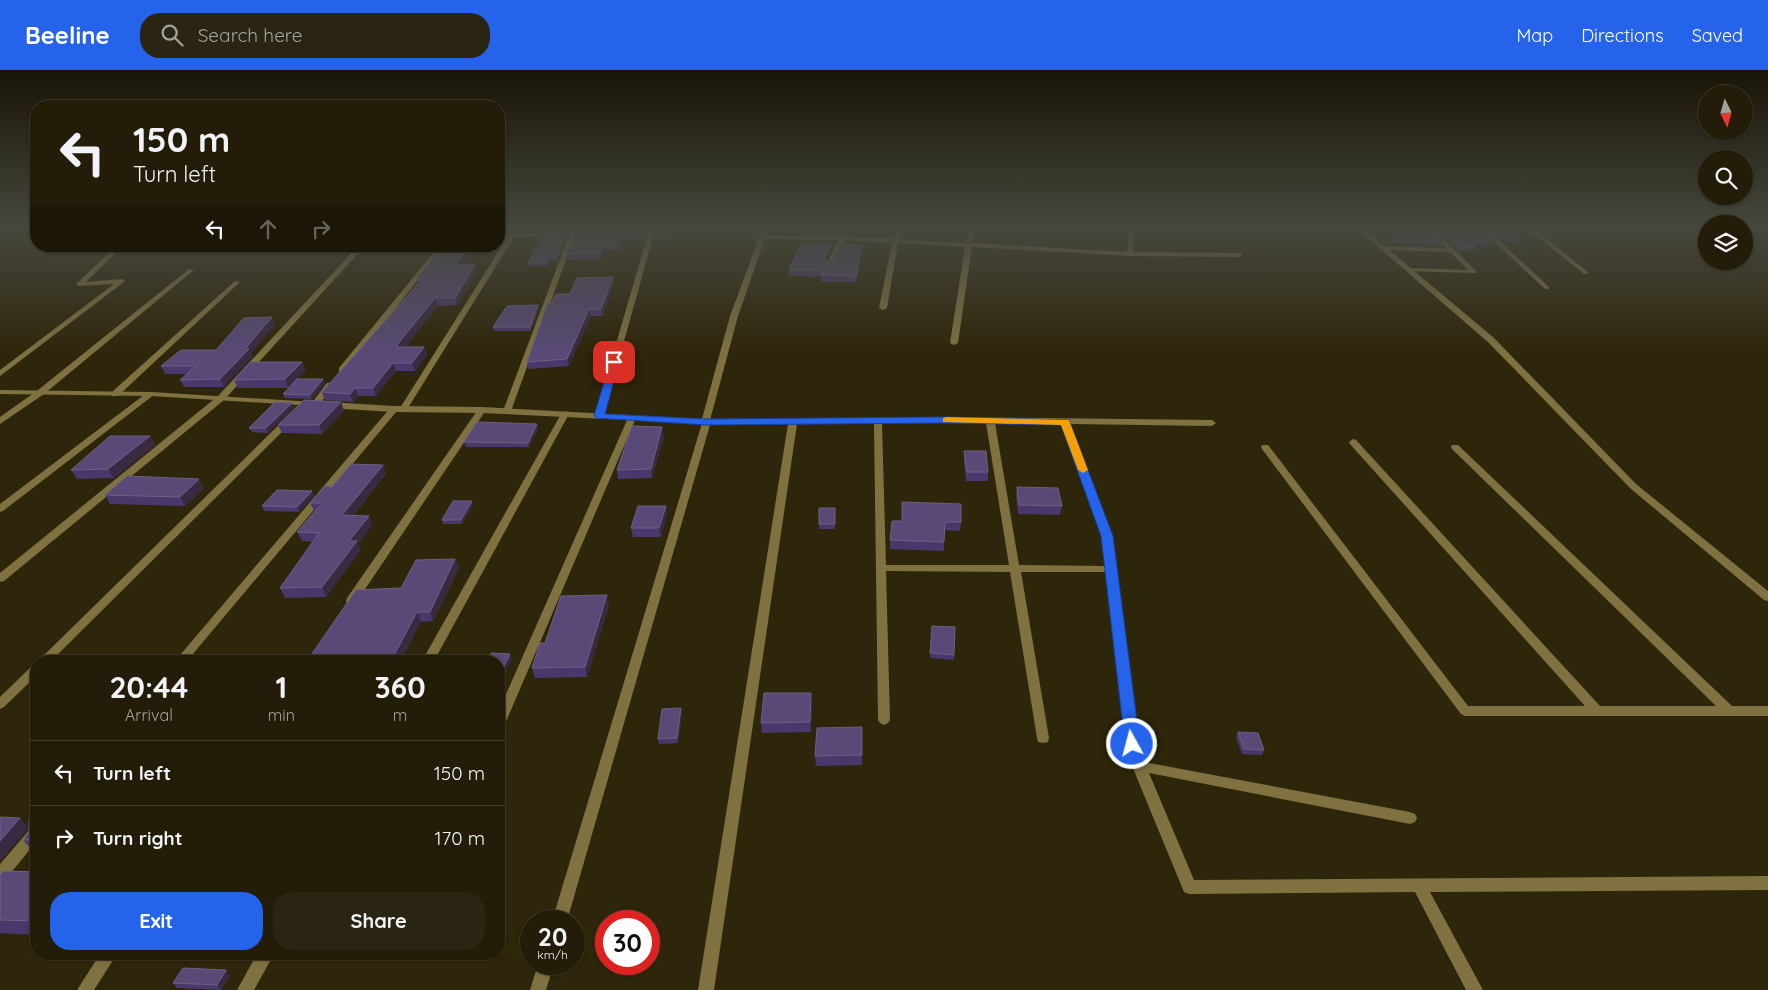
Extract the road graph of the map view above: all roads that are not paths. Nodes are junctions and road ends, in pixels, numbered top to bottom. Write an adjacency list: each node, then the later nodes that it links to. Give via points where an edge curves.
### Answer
1 (94, 270): 20 (street, via 79,284 122,282)
2 (191, 270): 24 (street)
3 (340, 270): 27 (street)
4 (423, 270): 21 (street)
5 (488, 270): 29 (street)
6 (558, 270): 31 (street)
7 (640, 270): 33 (street)
8 (750, 270): 38 (street, via 734,316)
9 (889, 270): 18 (street)
10 (965, 270): 19 (street)
11 (1408, 270): 12 (street, via 1474,272); 50 (street, via 1491,340 1633,486)
12 (1472, 270)
13 (1528, 270): 17 (street)
14 (1582, 270): 15 (street)
15 (1586, 273)
16 (237, 282): 25 (street)
17 (1548, 288)
18 (883, 308)
19 (954, 343)
20 (0, 374)
21 (339, 374)
22 (333, 381): 28 (street)
23 (0, 392): 24 (street)
24 (41, 392): 25 (street); 35 (street)
25 (115, 394): 26 (street)
26 (151, 394): 27 (street); 45 (street)
27 (221, 398): 28 (street); 49 (street)
28 (311, 404): 29 (street); 52 (street)
29 (399, 408): 30 (street); 53 (street)
30 (482, 410): 31 (street); 51 (street)
31 (507, 411): 32 (street)
32 (565, 414): 33 (street); 54 (street)
33 (599, 416): 34 (street)
34 (632, 418): 38 (street); 57 (street)
35 (0, 420)
36 (878, 421): 37 (street); 39 (street); 46 (street)
37 (990, 421): 40 (street); 47 (street)
38 (706, 422): 39 (street); 69 (street)
39 (793, 422): 76 (street)
40 (1065, 422): 41 (street); 48 (street, via 1107,536)
41 (1212, 423)
42 (1353, 442): 58 (street)
43 (1455, 447): 59 (street)
44 (1264, 448): 58 (street, via 1465,710)
45 (0, 509)
46 (881, 568): 47 (street); 61 (street)
47 (1015, 568): 48 (street); 62 (street)
48 (1111, 569): 63 (street, via 1132,744)
49 (0, 579)
50 (1768, 597)
51 (342, 613)
52 (50, 655)
53 (186, 655)
54 (431, 655)
55 (30, 675): 56 (street)
56 (0, 704)
57 (505, 710)
58 (1597, 711): 59 (street)
59 (1729, 711): 60 (street)
60 (1768, 711)
61 (884, 720)
62 (1043, 738)
63 (1139, 766): 64 (street); 68 (street, via 1189,887)
64 (1410, 818)
65 (30, 839): 66 (street)
66 (0, 875)
67 (1768, 883): 68 (street)
68 (1420, 886): 77 (street)
69 (562, 910)
70 (105, 960): 73 (street)
71 (262, 960): 74 (street)
72 (543, 975): 75 (street)
73 (85, 990)
74 (245, 990)
75 (538, 990)
76 (706, 990)
77 (1475, 990)

